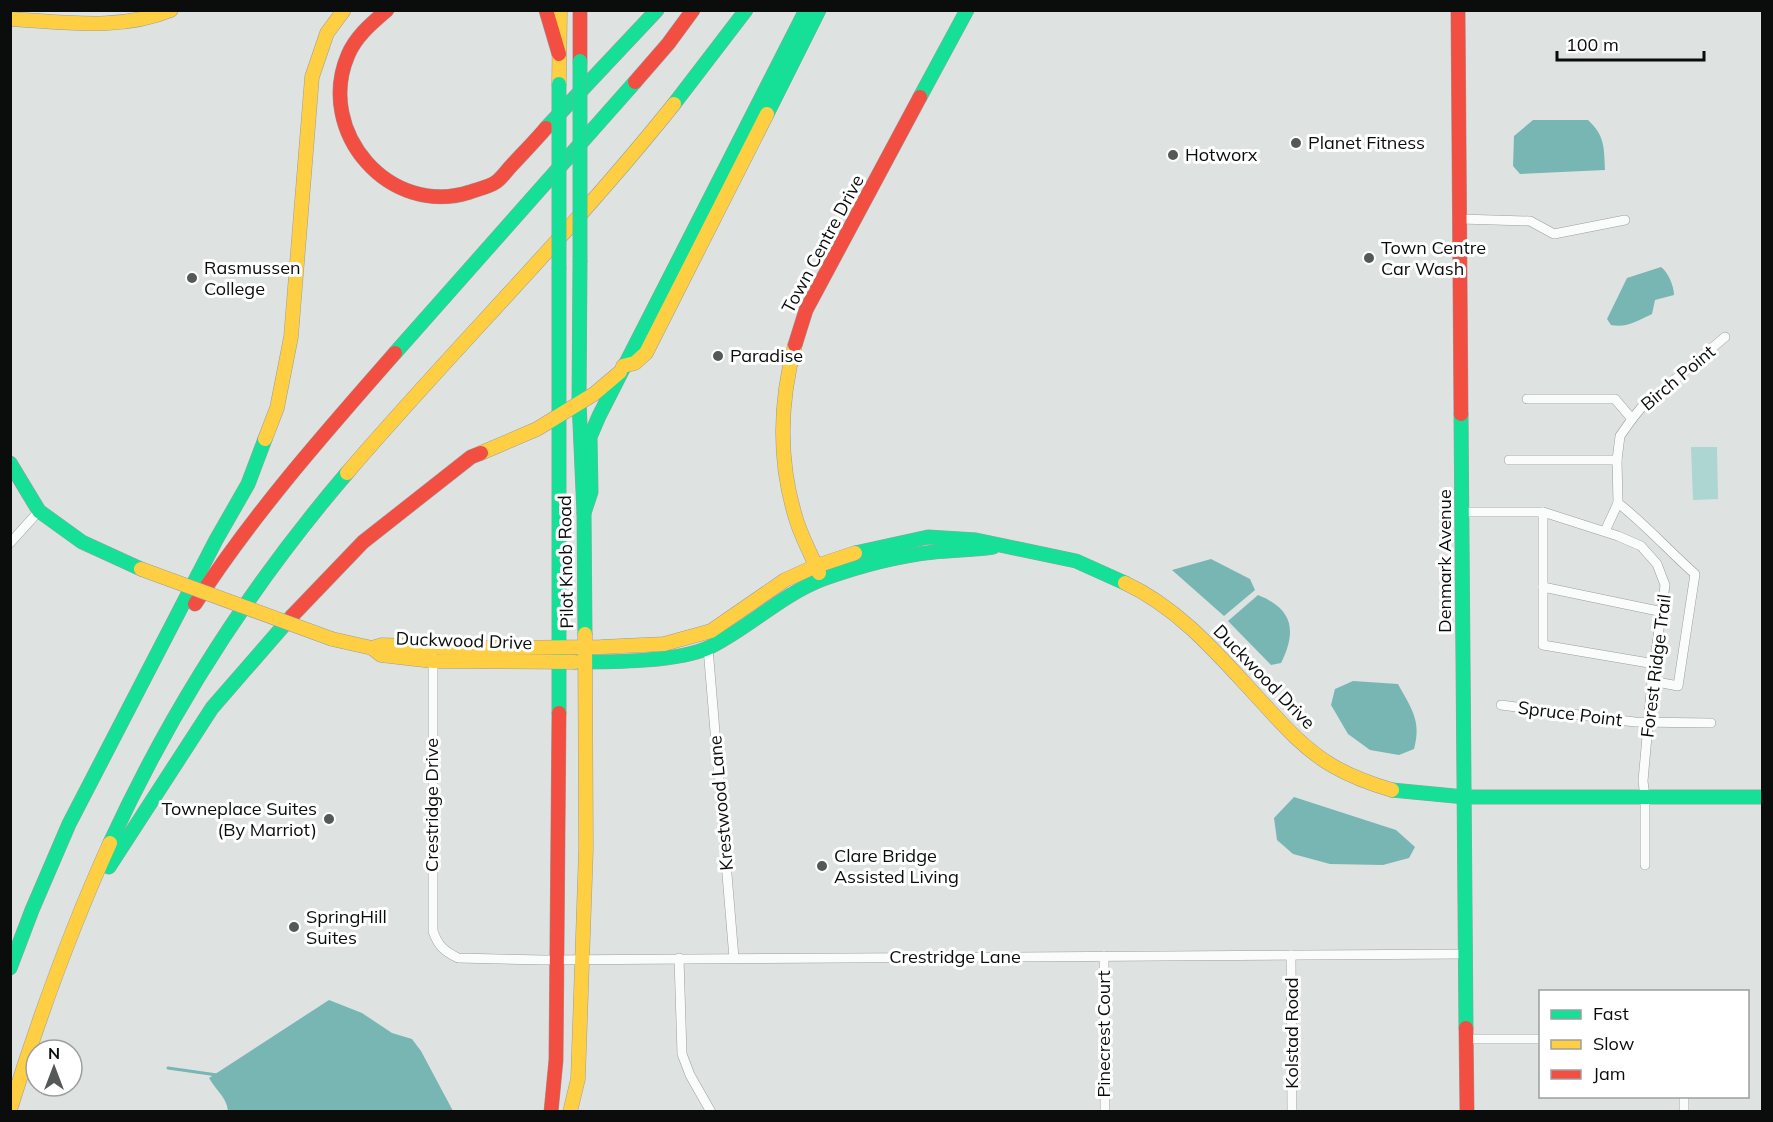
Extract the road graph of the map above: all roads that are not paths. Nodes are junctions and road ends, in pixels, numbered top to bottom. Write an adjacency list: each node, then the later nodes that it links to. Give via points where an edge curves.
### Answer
1 (171, 10): 14 (main road, via 159,17 121,24)
2 (344, 10): 48 (main road, via 327,33 312,77 291,337 277,408 248,484)
3 (387, 10): 7 (main road, via 356,39 344,65 339,96 346,133 366,165 397,188 433,198 465,196 496,182)
4 (546, 10): 15 (main road)
5 (560, 10): 15 (main road, Pilot Knob Road)
6 (580, 10): 21 (main road, Pilot Knob Road, bridge)
7 (657, 10)
8 (693, 10): 48 (main road, via 668,44 290,473 213,576)
9 (746, 10): 56 (main road, via 696,79 586,209 365,452 273,567 223,639 163,740)
10 (806, 10): 19 (main road)
11 (819, 10): 19 (main road, via 646,352)
12 (967, 10): 35 (main road, Town Centre Drive, via 806,310 792,347 784,387 781,436 786,481)
13 (1458, 10): 16 (main road, Denmark Avenue)
14 (10, 19)
15 (559, 54): 22 (main road, Pilot Knob Road, bridge)
16 (1460, 219): 17 (street, via 1530,221 1554,234); 29 (main road, Denmark Avenue)
17 (1625, 220)
18 (1725, 337): 23 (street, Birch Point)
19 (621, 369): 21 (main road); 31 (main road, via 590,437 591,492)
20 (1527, 399): 23 (street, Birch Point, via 1616,399)
21 (579, 402): 22 (main road); 31 (main road, Pilot Knob Road)
22 (558, 415): 39 (main road, Pilot Knob Road); 56 (main road, via 537,429 471,458 363,542 320,585 212,708)
23 (1632, 419): 25 (street, Birch Point, via 1620,436)
24 (1509, 460): 25 (street)
25 (1617, 460): 27 (street, Birch Point)
26 (10, 463): 28 (main road)
27 (1618, 503): 32 (street, Birch Point); 47 (street, via 1695,574 1678,686)
28 (39, 511): 33 (street); 41 (main road, Duckwood Drive, bridge, via 82,542 141,569 332,639)
29 (1463, 512): 30 (street, Forest Ridge Trail); 53 (main road, Denmark Avenue)
30 (1543, 512): 32 (street, Forest Ridge Trail); 37 (street)
31 (584, 513): 40 (main road, Pilot Knob Road)
32 (1605, 531): 38 (street, Forest Ridge Trail, via 1641,546 1657,564 1665,585)
33 (10, 543)
34 (1001, 546): 35 (main road, Duckwood Drive, via 928,537); 36 (main road, Duckwood Drive, via 915,554); 53 (main road, Duckwood Drive, via 1076,561 1131,586 1177,616 1291,734 1331,765 1362,781 1396,791)
35 (816, 566): 36 (main road, Town Centre Drive); 40 (main road, Duckwood Drive, via 785,579 704,634 664,644)
36 (821, 580): 42 (main road, Duckwood Drive, via 782,599)
37 (1543, 588): 38 (street); 46 (street, via 1543,645)
38 (1663, 612): 46 (street, Forest Ridge Trail)
39 (560, 646): 40 (main road, Duckwood Drive); 41 (main road, Duckwood Drive); 44 (main road, Pilot Knob Road)
40 (586, 646): 45 (main road, Pilot Knob Road)
41 (372, 648): 43 (main road, Duckwood Drive, via 381,655)
42 (708, 648): 45 (main road, Duckwood Drive, via 668,658); 62 (street, Krestwood Lane)
43 (432, 657): 44 (main road, Duckwood Drive); 57 (street, Crestridge Drive, via 433,931)
44 (560, 662): 45 (main road, Duckwood Drive); 63 (main road, Pilot Knob Road)
45 (586, 662): 64 (main road, Pilot Knob Road)
46 (1655, 664): 47 (street, Forest Ridge Trail)
47 (1652, 681): 50 (street, Forest Ridge Trail)
48 (132, 704): 65 (main road, via 69,824)
49 (1501, 705): 50 (street, Spruce Point)
50 (1649, 721): 51 (street, Spruce Point); 54 (street, Forest Ridge Trail)
51 (1711, 723)
52 (1762, 796): 54 (main road, Duckwood Drive)
53 (1465, 797): 54 (main road, Duckwood Drive); 58 (main road, Denmark Avenue)
54 (1645, 797): 55 (street, Forest Ridge Trail)
55 (1645, 865)
56 (79, 913): 68 (main road, via 40,1014)
57 (445, 952): 63 (street, Crestridge Lane, via 471,960)
58 (1466, 954): 59 (street, Crestridge Lane); 66 (main road, Denmark Avenue)
59 (1292, 955): 60 (street, Crestridge Lane); 73 (street, Kolstad Road)
60 (1104, 956): 62 (street, Crestridge Lane); 72 (street, Pinecrest Court)
61 (679, 958): 62 (street, Crestridge Lane); 64 (street, Crestridge Lane); 71 (street, via 682,1054)
62 (734, 958)
63 (556, 959): 64 (street, Crestridge Lane); 69 (main road, Pilot Knob Road, via 556,1060)
64 (583, 959): 70 (main road, Pilot Knob Road, via 578,1079)
65 (10, 968)
66 (1467, 1039): 67 (street); 74 (main road, Denmark Avenue)
67 (1539, 1039)
68 (10, 1110)
69 (551, 1112)
70 (570, 1112)
71 (711, 1112)
72 (1105, 1112)
73 (1292, 1112)
74 (1467, 1112)

